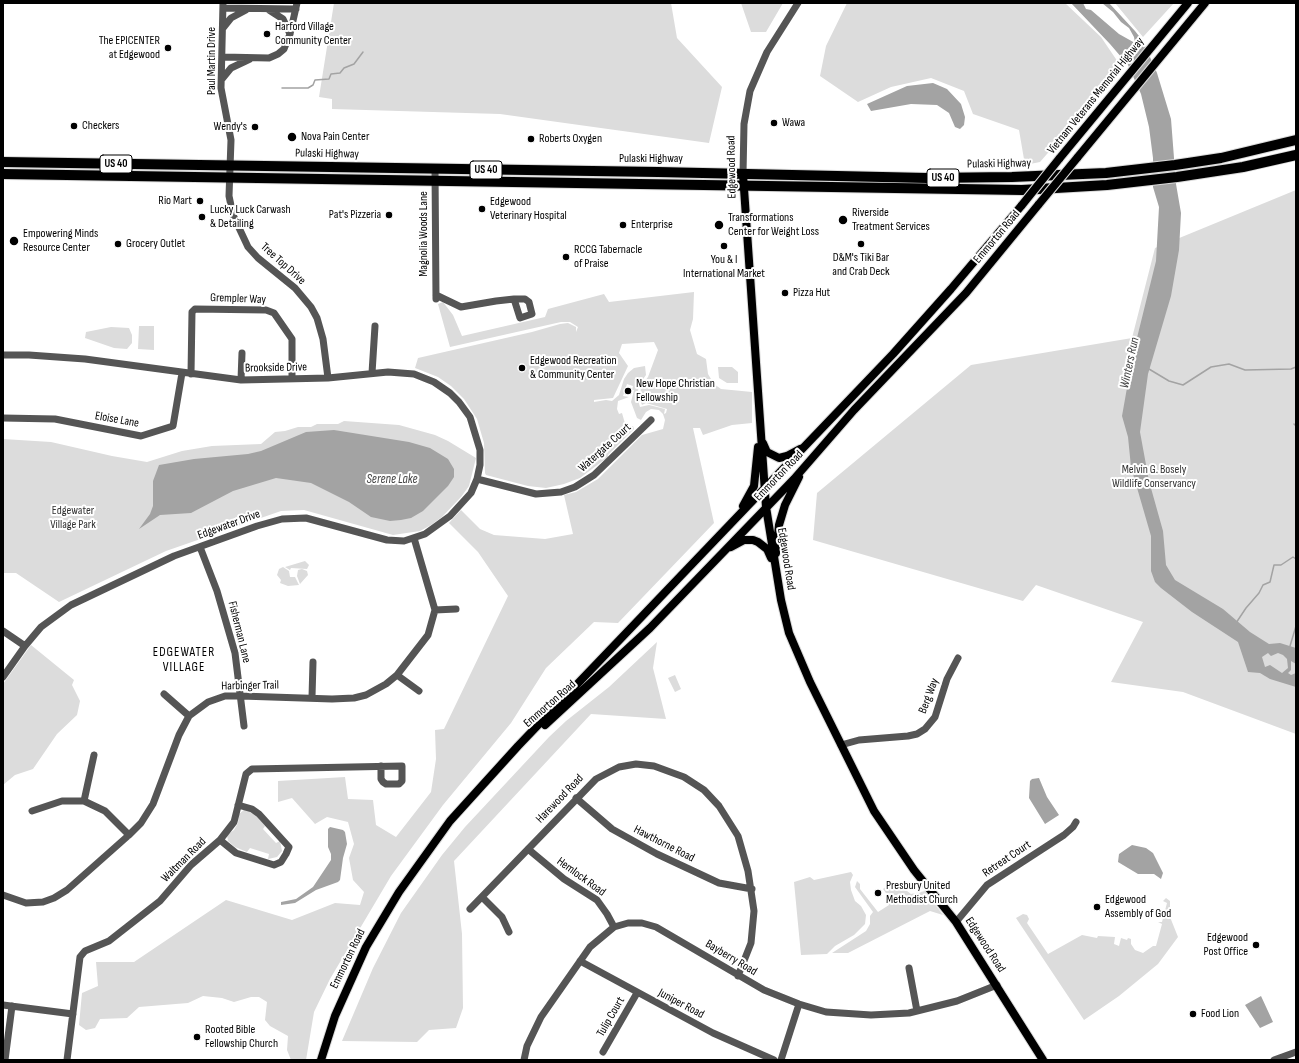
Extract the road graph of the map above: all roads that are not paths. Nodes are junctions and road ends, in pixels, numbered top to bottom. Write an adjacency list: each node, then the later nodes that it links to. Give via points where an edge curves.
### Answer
1 (798, 3): 19 (street, Edgewood Road, via 767,52 750,91 744,124)
2 (1188, 3): 24 (main road, Vietnam Veterans Memorial Highway, bridge)
3 (1206, 3): 23 (main road, Vietnam Veterans Memorial Highway, bridge)
4 (223, 6): 6 (street); 8 (street, Paul Martin Drive)
5 (296, 6): 7 (street); 9 (street)
6 (249, 8): 7 (street); 8 (street, via 231,18)
7 (267, 9): 9 (street, via 283,19)
8 (223, 28): 10 (street, Paul Martin Drive)
9 (290, 34): 11 (street, via 284,49 278,54 269,58)
10 (223, 57): 11 (street); 12 (street, Paul Martin Drive)
11 (252, 58): 12 (street, via 232,68)
12 (222, 79): 16 (street, Paul Martin Drive, via 222,96 231,140)
13 (1296, 140): 19 (highway, Pulaski Highway / US 40, via 1221,158 1106,173 928,178)
14 (1296, 156): 22 (highway, Pulaski Highway / US 40, via 1243,167 1145,181 1022,190)
15 (3, 162): 16 (highway, Pulaski Highway / US 40)
16 (230, 166): 17 (highway, Pulaski Highway / US 40); 20 (street, Tree Top Drive)
17 (435, 169): 19 (highway, Pulaski Highway / US 40); 21 (street, Magnolia Woods Lane)
18 (3, 174): 20 (highway, Pulaski Highway / US 40)
19 (743, 174): 22 (main road, Edgewood Road)
20 (230, 177): 21 (highway, Pulaski Highway / US 40); 32 (street, Tree Top Drive, via 229,196 233,216 248,247 295,288 317,318 323,339)
21 (435, 181): 22 (highway, Pulaski Highway / US 40); 25 (street, Magnolia Woods Lane, via 436,297 460,307)
22 (743, 186): 37 (main road, Edgewood Road)
23 (1039, 204): 39 (main road, Emmorton Road, via 966,293 854,410)
24 (1022, 205): 38 (main road, Emmorton Road, via 909,336)
25 (514, 299)
26 (375, 326): 30 (street)
27 (242, 353): 34 (street)
28 (3, 355): 29 (street, Brookside Drive, via 47,356)
29 (182, 372): 31 (street, Brookside Drive); 35 (street, Eloise Lane, via 173,426 169,429 141,436 55,419)
30 (372, 373): 32 (street, Brookside Drive); 40 (street, Brookside Drive, via 414,374 438,385 460,402 470,417 480,450)
31 (191, 374): 33 (street, Grempler Way, via 192,312 195,309 266,310 274,312 292,339); 34 (street, Brookside Drive)
32 (328, 378): 33 (street, Brookside Drive)
33 (292, 379): 34 (street, Brookside Drive)
34 (240, 380)
35 (3, 418)
36 (651, 420): 40 (street, Watergate Court, via 594,475 561,492 536,494)
37 (760, 436): 38 (main road, via 767,452 779,458); 41 (main road, Edgewood Road); 43 (main road, via 753,489)
38 (808, 444): 41 (main road, Emmorton Road)
39 (814, 457): 42 (main road, Emmorton Road); 47 (main road, via 800,476 785,506 779,525)
40 (477, 479): 44 (street, Edgewater Drive, via 471,493 450,516 426,534)
41 (764, 490): 42 (main road, Edgewood Road); 43 (main road, Emmorton Road)
42 (766, 507): 46 (main road, Emmorton Road); 47 (main road, Edgewood Road)
43 (730, 525): 63 (main road, Emmorton Road)
44 (414, 538): 45 (street, Edgewater Drive, via 386,540 318,520 291,518 263,524); 49 (street)
45 (200, 547): 51 (street, Edgewater Drive, via 174,556 71,605 42,628); 58 (street, Fisherman Lane, via 230,631)
46 (723, 551): 47 (main road, via 739,542 753,540 767,549); 63 (main road, Emmorton Road, via 608,669)
47 (775, 568): 62 (main road, Edgewood Road, via 789,633)
48 (456, 609): 49 (street)
49 (435, 610): 54 (street, Harbinger Trail, via 428,635)
50 (3, 630): 51 (street)
51 (25, 646): 55 (street, Edgewater Drive)
52 (958, 658): 62 (street, Berg Way, via 947,679 935,716 925,729 908,736 859,740)
53 (313, 662): 59 (street)
54 (397, 674): 56 (street); 59 (street, Harbinger Trail, via 377,690 366,695 332,699)
55 (3, 677)
56 (419, 691)
57 (164, 694): 60 (street)
58 (241, 696): 59 (street, Harbinger Trail); 60 (street, Harbinger Trail, via 215,698); 61 (street, Fisherman Lane)
59 (312, 697)
60 (189, 716): 71 (street, Harbinger Trail, via 179,735 153,804 141,823)
61 (244, 726)
62 (841, 745): 78 (main road, Edgewood Road, via 874,812 914,870)
63 (518, 746): 95 (main road, Emmorton Road, via 450,821 377,927 335,1016)
64 (94, 755): 67 (street)
65 (381, 766): 68 (street, Waltman Road, via 252,769 244,776)
66 (576, 798): 73 (street, Harewood Road); 74 (street, Hawthorne Road, via 612,829 657,854 719,883); 74 (street, Harewood Road, via 596,778 609,770 624,766 654,766 684,777 712,798 733,826 743,851)
67 (84, 801): 69 (street, via 62,801); 71 (street, via 105,811)
68 (238, 805): 72 (street, Waltman Road, via 234,822); 72 (street, via 259,814 289,847 286,854 281,862 274,865 236,853)
69 (32, 811)
70 (1076, 822): 78 (street, Retreat Court, via 1064,835 987,885)
71 (129, 835): 75 (street, Harbinger Trail, via 67,890 54,898 43,902 26,903)
72 (220, 840): 90 (street, Waltman Road, via 191,865 160,901 109,941 82,954 78,962)
73 (528, 849): 76 (street, Harewood Road); 79 (street, Hemlock Road, via 564,879 596,900)
74 (752, 889): 83 (street, Harewood Road, via 753,936)
75 (3, 895)
76 (482, 897): 77 (street, Harewood Road); 80 (street, via 502,918)
77 (470, 910)
78 (956, 922): 84 (main road, Edgewood Road)
79 (614, 927): 81 (street, Bayberry Road, via 596,940); 83 (street, Bayberry Road, via 636,922 656,927)
80 (509, 932)
81 (580, 961): 85 (street, Juniper Road); 96 (street, Bayberry Road, via 541,1017)
82 (909, 968): 89 (street)
83 (738, 976): 86 (street, Bayberry Road)
84 (997, 985): 89 (street, Bayberry Road, via 957,1001); 99 (main road, Edgewood Road)
85 (637, 993): 91 (street, Tulip Court); 97 (street, Juniper Road, via 713,1033)
86 (799, 1004): 89 (street, Bayberry Road, via 826,1012 856,1015); 98 (street)
87 (3, 1005): 88 (street)
88 (12, 1006): 90 (street); 93 (street)
89 (917, 1011)
90 (73, 1014): 94 (street, Waltman Road)
91 (603, 1052)
92 (1296, 1052): 100 (street)
93 (5, 1060)
94 (67, 1060)
95 (321, 1060)
96 (524, 1060)
97 (774, 1060)
98 (781, 1060)
99 (1044, 1060)
100 (1274, 1060)

